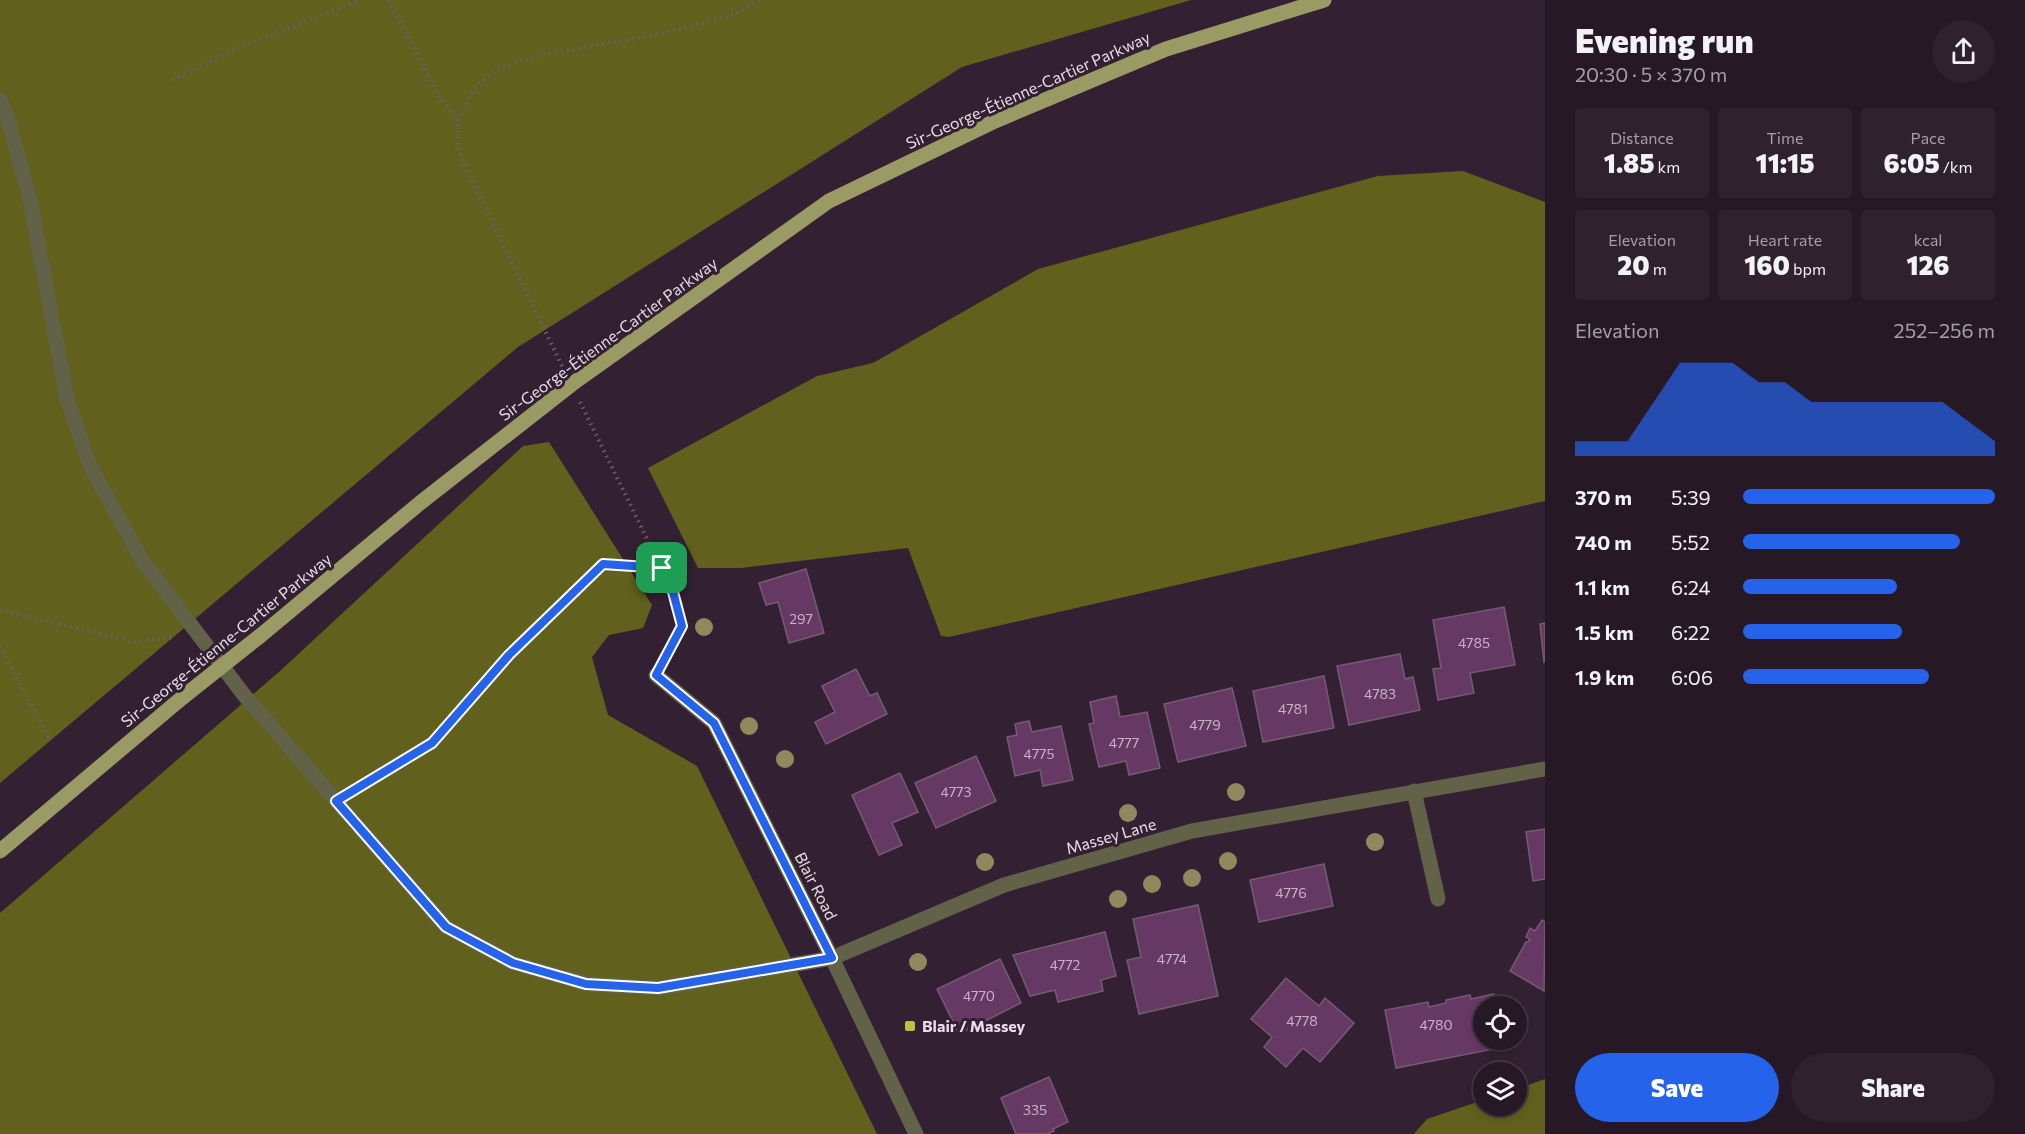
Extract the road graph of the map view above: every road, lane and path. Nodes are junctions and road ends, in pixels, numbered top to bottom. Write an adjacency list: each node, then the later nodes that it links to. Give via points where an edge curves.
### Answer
1 (360, 0): 5 (path, via 226,53)
2 (389, 0): 7 (path, via 439,96)
3 (759, 0): 7 (path, via 733,15 692,26 542,55 498,68 475,87)
4 (1324, 0): 8 (main road, Sir-George-Étienne-Cartier Parkway, via 1166,49 995,121 829,201)
5 (173, 80)
6 (0, 100): 11 (street, Massey Lane, via 30,201 67,399 90,466 142,560)
7 (458, 122): 8 (path, via 457,149)
8 (572, 384): 9 (path); 18 (main road, Sir-George-Étienne-Cartier Parkway, bridge, via 420,503)
9 (662, 568): 13 (path, via 682,626); 17 (path, via 603,564 509,655 432,743)
10 (0, 610): 11 (path, via 135,642)
11 (197, 635): 17 (street, Massey Lane)
12 (0, 646): 14 (path)
13 (656, 675): 20 (street, Blair Road, via 714,723)
14 (49, 738)
15 (1545, 769): 16 (street, Massey Lane)
16 (1413, 790): 19 (street); 20 (street, Massey Lane, via 1181,834 1004,885)
17 (336, 801): 20 (street, Massey Lane, via 446,927 513,963 586,984 658,988)
18 (0, 851)
19 (1438, 900)
20 (832, 958): 21 (street, Blair Road)
21 (916, 1134)

